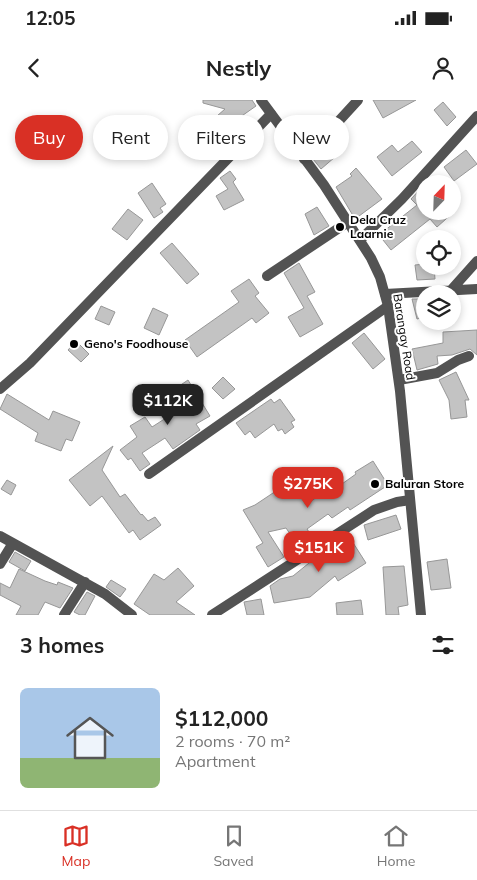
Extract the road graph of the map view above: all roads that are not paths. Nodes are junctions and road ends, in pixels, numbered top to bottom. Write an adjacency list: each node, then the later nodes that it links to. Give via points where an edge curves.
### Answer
1 (261, 100): 3 (street, Barangay Road)
2 (358, 100): 4 (street)
3 (271, 114): 6 (street, Barangay Road); 20 (street, via 30,364)
4 (344, 115)
5 (477, 116): 9 (street)
6 (274, 118)
7 (305, 160): 8 (street, Barangay Road)
8 (348, 222): 9 (street, Barangay Road); 11 (street)
9 (360, 240): 16 (street, Barangay Road)
10 (477, 261): 12 (street)
11 (268, 276)
12 (456, 285)
13 (461, 289): 14 (street)
14 (477, 289)
15 (416, 292): 16 (street)
16 (385, 294): 17 (street, Barangay Road)
17 (388, 306): 19 (street, Barangay Road); 21 (street)
18 (469, 356): 19 (street, via 436,373)
19 (399, 380): 22 (street, Barangay Road)
20 (0, 390)
21 (149, 474)
22 (410, 500): 29 (street, via 374,510); 30 (street, Barangay Road)
23 (0, 536): 24 (street)
24 (13, 543): 25 (street); 26 (street)
25 (0, 564)
26 (85, 582): 27 (street); 28 (street, via 118,602)
27 (64, 615)
28 (132, 615)
29 (212, 615)
30 (421, 615)

